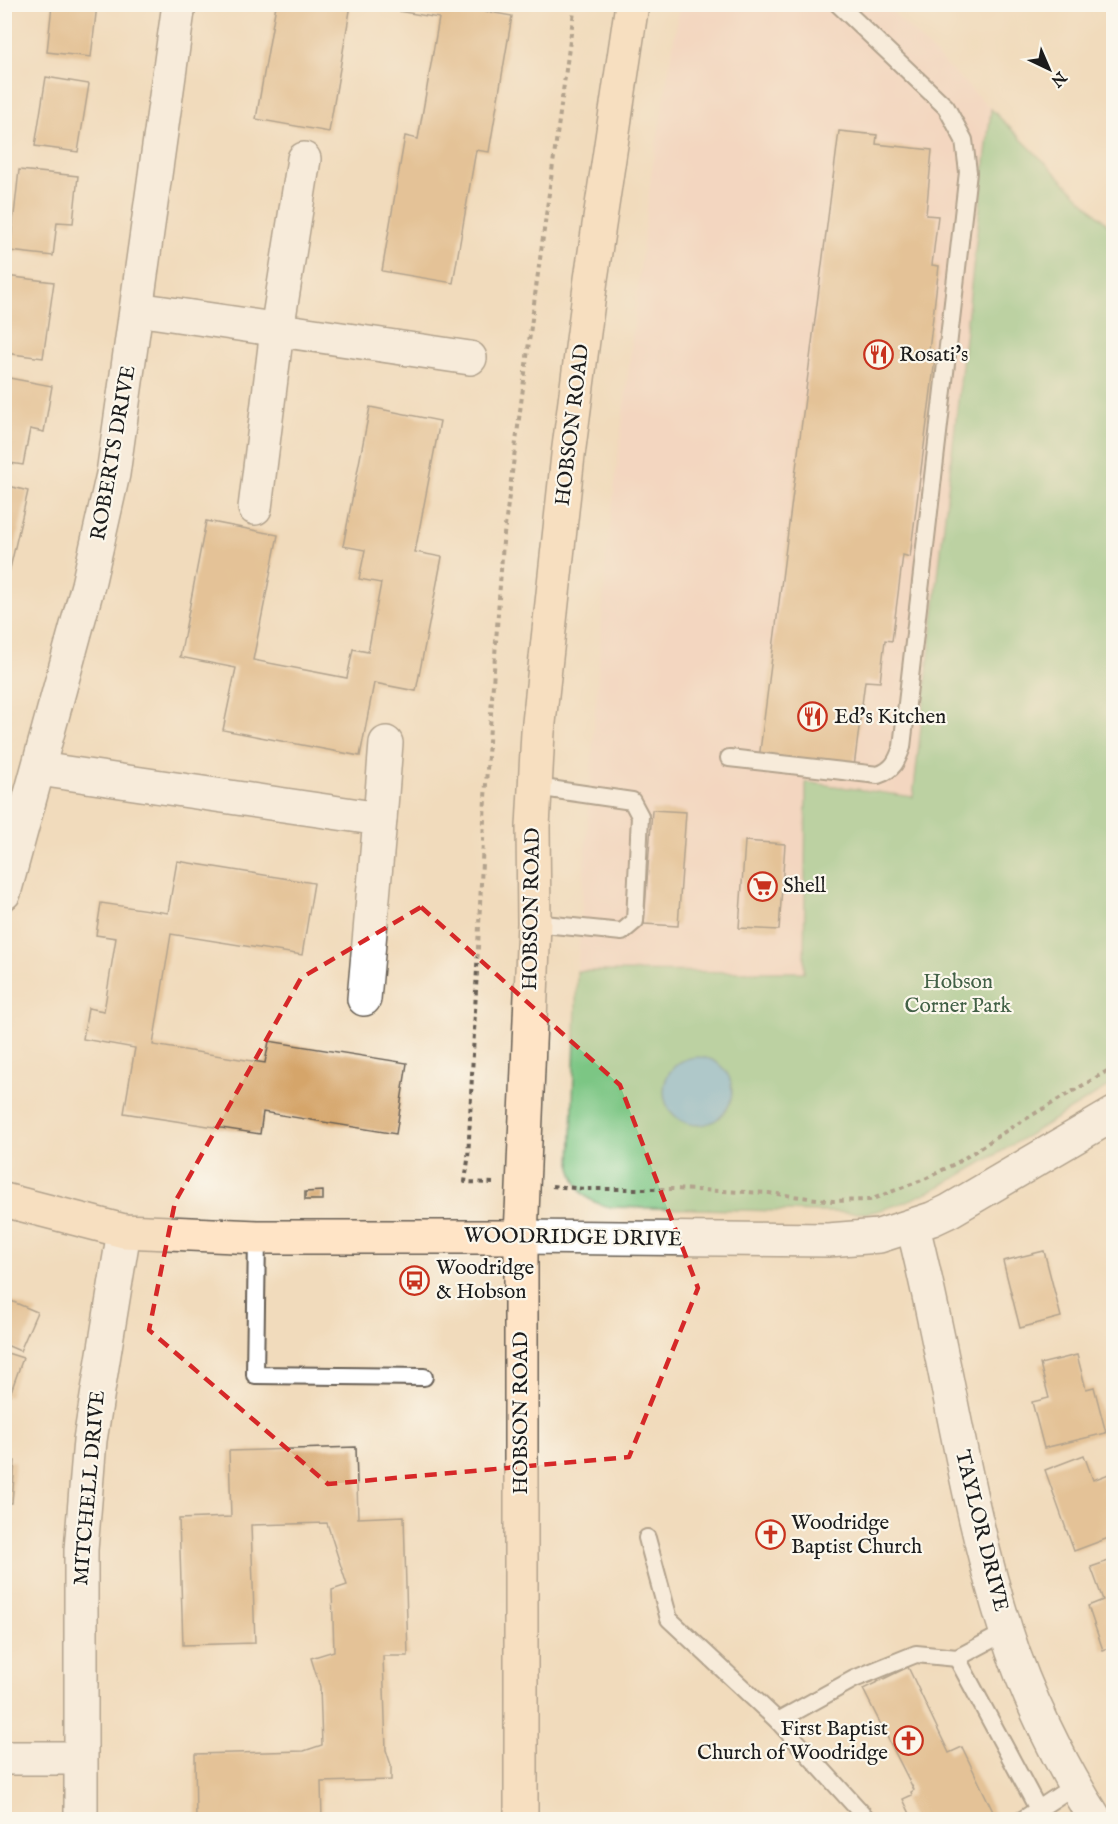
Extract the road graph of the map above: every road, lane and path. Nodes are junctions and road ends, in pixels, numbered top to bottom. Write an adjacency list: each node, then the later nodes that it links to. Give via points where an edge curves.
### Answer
1 (179, 4): 6 (street, ROBERTS DRIVE)
2 (575, 4): 21 (path, via 503,542)
3 (632, 4): 13 (main road, HOBSON ROAD, via 568,454 538,732)
4 (838, 4): 11 (lane, via 946,107 964,140 968,172 902,747 888,771 878,775)
5 (304, 159): 7 (street)
6 (137, 309): 7 (street); 12 (street, ROBERTS DRIVE, via 102,528)
7 (278, 330): 8 (street); 9 (street)
8 (470, 358)
9 (255, 508)
10 (386, 743): 15 (street)
11 (729, 758)
12 (39, 769): 14 (street, ROBERTS DRIVE); 15 (street)
13 (536, 787): 17 (main road, HOBSON ROAD); 17 (lane, via 632,801 640,816 635,921 622,932)
14 (17, 797): 16 (street, ROBERTS DRIVE)
15 (380, 819): 18 (street)
16 (4, 893)
17 (534, 923): 27 (main road, HOBSON ROAD)
18 (364, 999)
19 (1113, 1067): 22 (path, via 960,1161 870,1200 833,1201 769,1193 673,1189)
20 (1113, 1114): 24 (street, WOODRIDGE DRIVE, via 950,1211)
21 (465, 1182)
22 (586, 1189)
23 (4, 1200): 25 (main road, WOODRIDGE DRIVE)
24 (913, 1227): 27 (street, WOODRIDGE DRIVE, via 879,1236 828,1240); 30 (street, TAYLOR DRIVE, via 979,1536)
25 (124, 1231): 26 (main road, WOODRIDGE DRIVE); 34 (street, MITCHELL DRIVE, via 90,1440 81,1550)
26 (257, 1237): 27 (main road, WOODRIDGE DRIVE); 28 (lane, via 255,1375)
27 (522, 1237): 38 (main road, HOBSON ROAD)
28 (424, 1377)
29 (647, 1538): 32 (lane, via 669,1619)
30 (1006, 1632): 31 (lane); 35 (street, TAYLOR DRIVE, via 1027,1687)
31 (957, 1658): 32 (lane, via 916,1654 854,1679); 36 (lane)
32 (778, 1721): 39 (lane)
33 (4, 1758): 34 (street)
34 (80, 1758): 37 (street, MITCHELL DRIVE)
35 (1075, 1785): 36 (lane); 41 (street, TAYLOR DRIVE)
36 (1038, 1809): 40 (lane)
37 (81, 1820)
38 (521, 1820)
39 (868, 1820)
40 (1022, 1820)
41 (1096, 1820)

